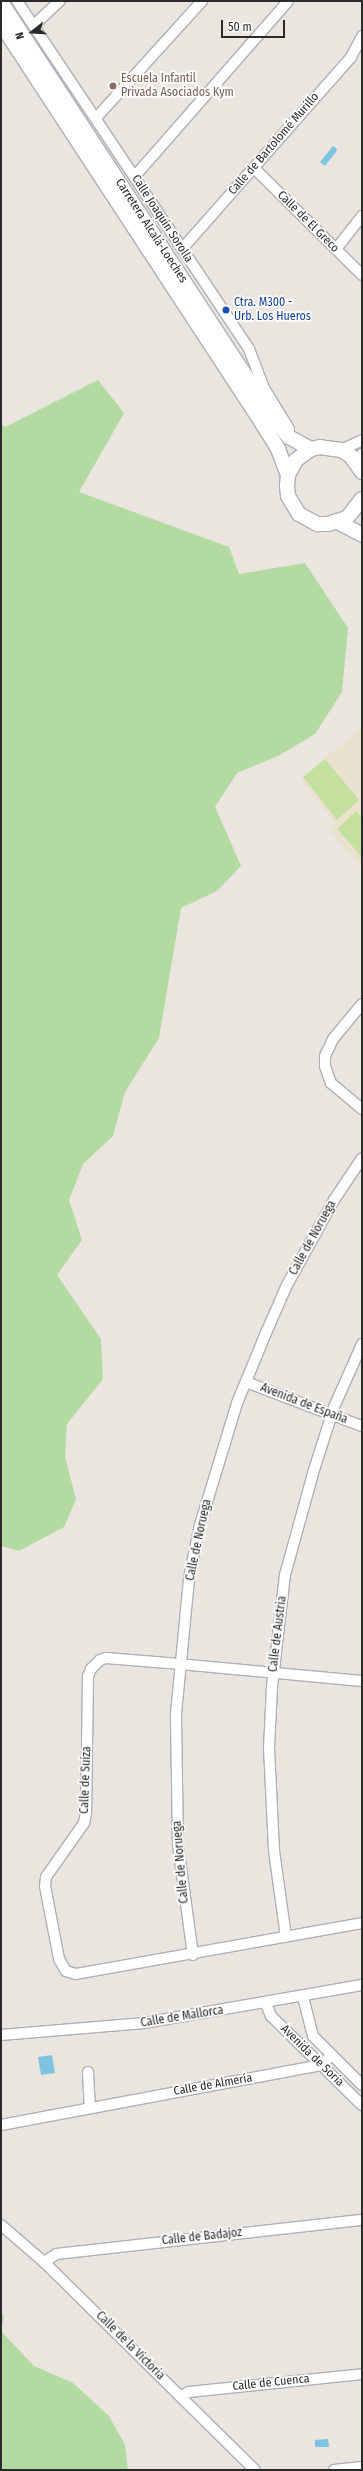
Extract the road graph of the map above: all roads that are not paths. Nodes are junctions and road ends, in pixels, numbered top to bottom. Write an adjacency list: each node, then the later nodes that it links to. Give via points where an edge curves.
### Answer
1 (17, 1): 7 (street, Calle Joaquín Sorolla)
2 (60, 1): 7 (street)
3 (202, 1): 9 (street)
4 (288, 1): 11 (street)
5 (1, 2): 17 (main road, Carretera Alcalá-Loeches, via 273,418 289,437)
6 (1, 24): 21 (main road, Carretera Alcalá-Loeches, via 278,449)
7 (34, 25): 9 (street, Calle Joaquín Sorolla)
8 (362, 36): 10 (street, Calle de Bartolomé Murillo, via 351,57)
9 (96, 118): 11 (street, Calle Joaquín Sorolla)
10 (254, 168): 13 (street, Calle de Bartolomé Murillo); 14 (street, Calle de El Greco)
11 (135, 176): 13 (street, Calle Joaquín Sorolla)
12 (362, 216): 14 (street)
13 (182, 249): 17 (street, Calle Joaquín Sorolla, via 249,349 264,388)
14 (336, 249): 15 (street, Calle de El Greco)
15 (362, 275)
16 (362, 440): 19 (street)
17 (297, 442): 18 (main road, Carretera Alcalá-Loeches)
18 (311, 449): 19 (main road, via 326,447); 21 (main road, via 296,460)
19 (341, 450): 20 (main road)
20 (361, 463)
21 (288, 475): 23 (main road, via 288,496 299,514 317,524)
22 (361, 503): 23 (main road, via 347,518)
23 (338, 522): 24 (main road)
24 (362, 535)
25 (362, 1004): 26 (street, via 333,1039 325,1056 325,1066 331,1083)
26 (362, 1109)
27 (362, 1158): 29 (street, Calle de Noruega, via 334,1200 287,1285)
28 (362, 1344): 30 (street, Calle de Austria)
29 (246, 1382): 30 (street, Avenida de España); 32 (street, Calle de Noruega, via 200,1525 190,1578)
30 (332, 1415): 31 (street, Avenida de España); 33 (street, Calle de Austria, via 285,1575)
31 (362, 1426)
32 (180, 1664): 33 (street, Calle de Suiza); 37 (street, Calle de Noruega, via 176,1721 178,1845); 37 (street, Calle de Suiza, via 106,1658 91,1669 88,1676 84,1823 46,1877 45,1886 59,1959 66,1971 76,1974)
33 (273, 1672): 34 (street, Calle de Suiza); 36 (street, Calle de Austria, via 269,1748 274,1850)
34 (362, 1681)
35 (362, 1923): 36 (street, Calle de Suiza)
36 (286, 1937): 37 (street, Calle de Suiza)
37 (194, 1955)
38 (362, 1985): 39 (street, Calle de Mallorca)
39 (303, 1997): 40 (street, Calle de Mallorca); 42 (street, Avenida de Soria, via 313,2036)
40 (266, 2004): 41 (street, Calle de Mallorca, via 144,2024); 43 (street, Avenida de Soria, via 271,2016)
41 (1, 2035)
42 (331, 2056): 43 (street); 45 (street, Avenida de Soria)
43 (321, 2065): 46 (street, Avenida de Soria); 47 (street, Calle de Almería)
44 (88, 2072): 47 (street)
45 (362, 2085)
46 (362, 2105)
47 (90, 2108): 48 (street, Calle de Almería)
48 (1, 2125)
49 (362, 2220): 51 (street, Calle de Badajoz, via 57,2254)
50 (1, 2225): 51 (street, Calle de la Victoria)
51 (44, 2262): 53 (street, Calle de la Victoria)
52 (362, 2374): 53 (street, Calle de Cuenca, via 189,2392)
53 (181, 2396): 55 (street, Calle de la Victoria)
54 (362, 2467): 56 (street)
55 (255, 2470)
56 (334, 2470)

